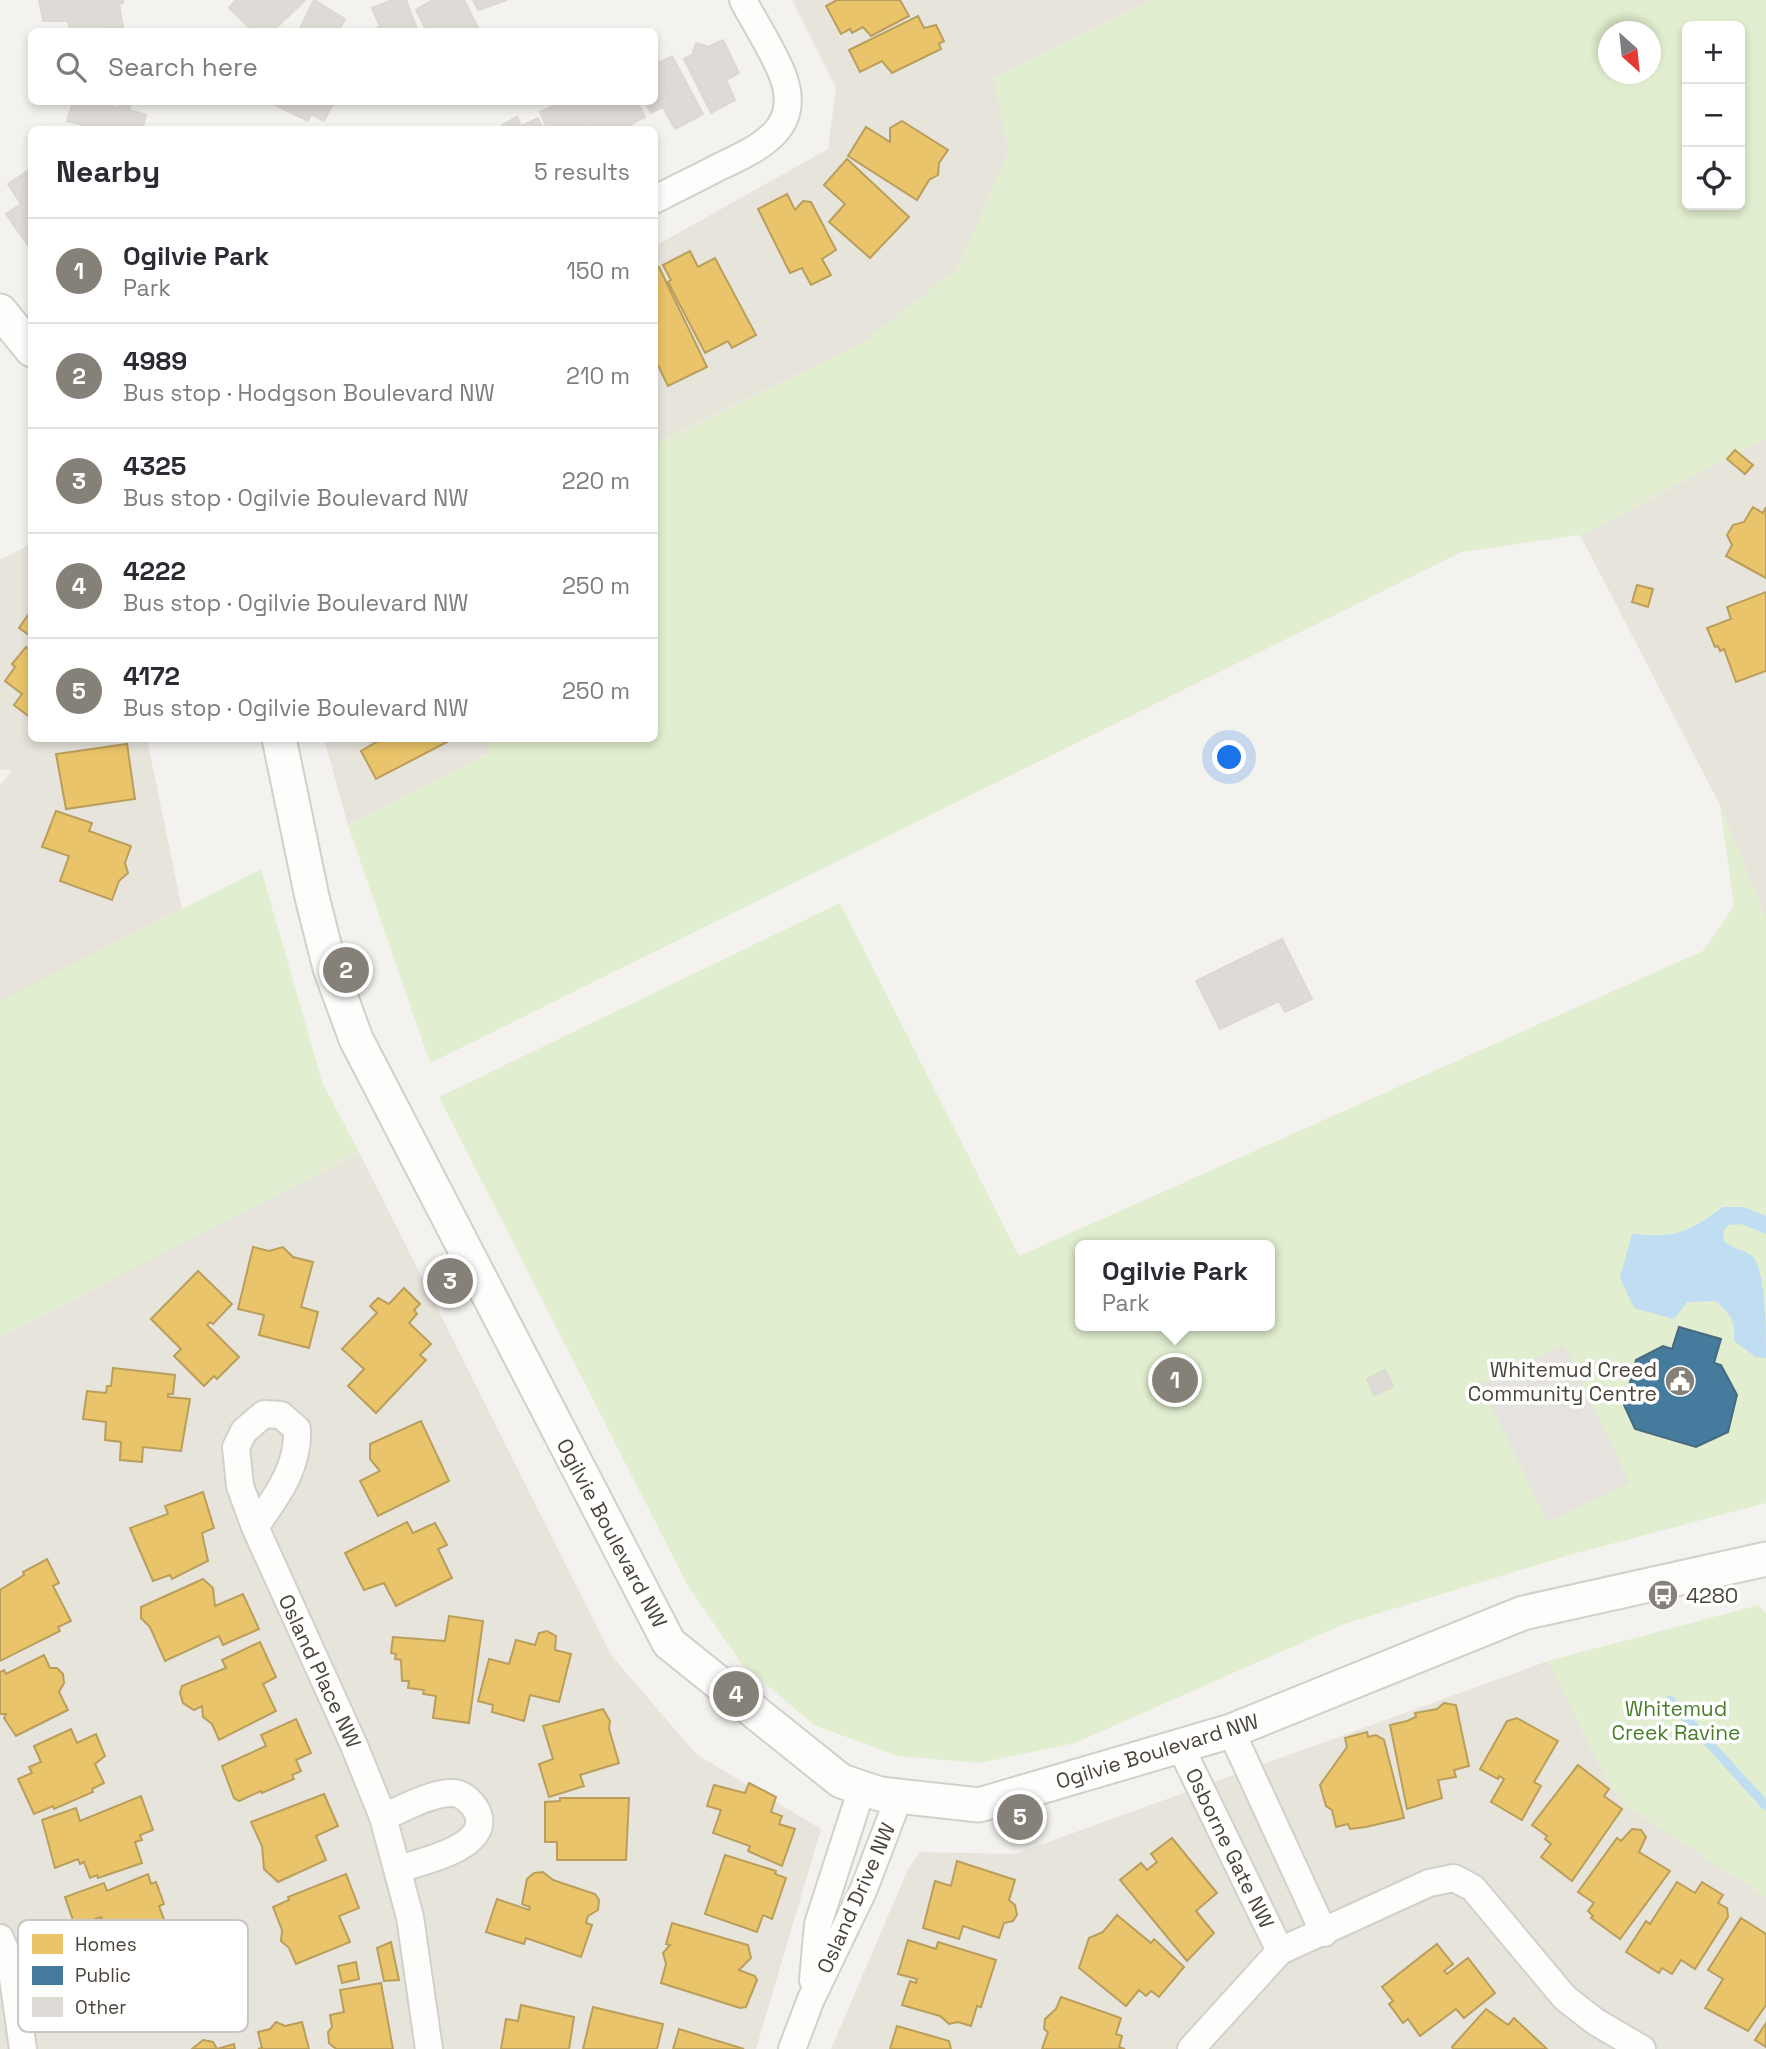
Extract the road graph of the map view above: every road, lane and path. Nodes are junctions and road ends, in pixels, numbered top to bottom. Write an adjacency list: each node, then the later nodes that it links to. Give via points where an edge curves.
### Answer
1 (743, 0): 2 (street, via 783,76 786,113 779,129 760,147)
2 (658, 198)
3 (0, 311): 4 (street)
4 (28, 345)
5 (280, 742): 10 (street, Ogilvie Boulevard NW, via 330,968 356,1039 669,1643 841,1781)
6 (255, 1527): 12 (street, Osland Place NW)
7 (1766, 1559): 8 (street, Ogilvie Boulevard NW, via 1523,1613)
8 (1231, 1731): 9 (street, Ogilvie Boulevard NW); 14 (street)
9 (1180, 1746): 11 (street, Ogilvie Boulevard NW, via 979,1805); 16 (street, Osborne Gate NW)
10 (862, 1788): 11 (street, Ogilvie Boulevard NW); 17 (street, Osland Drive NW, via 818,1924)
11 (899, 1797): 17 (street, Osland Drive NW, via 863,1891)
12 (383, 1817): 13 (street, Osland Place NW); 13 (street, via 457,1793 477,1812 479,1827 473,1838 445,1854)
13 (398, 1869): 19 (street, Osland Place NW, via 410,1917)
14 (1324, 1933): 16 (street); 22 (street, via 1429,1883 1454,1878 1473,1888 1565,1998)
15 (0, 1938): 18 (street, via 11,1964)
16 (1280, 1951): 21 (street)
17 (811, 1999): 20 (street, Osland Drive NW)
18 (18, 2014)
19 (429, 2049)
20 (792, 2049)
21 (1191, 2049)
22 (1642, 2049)

